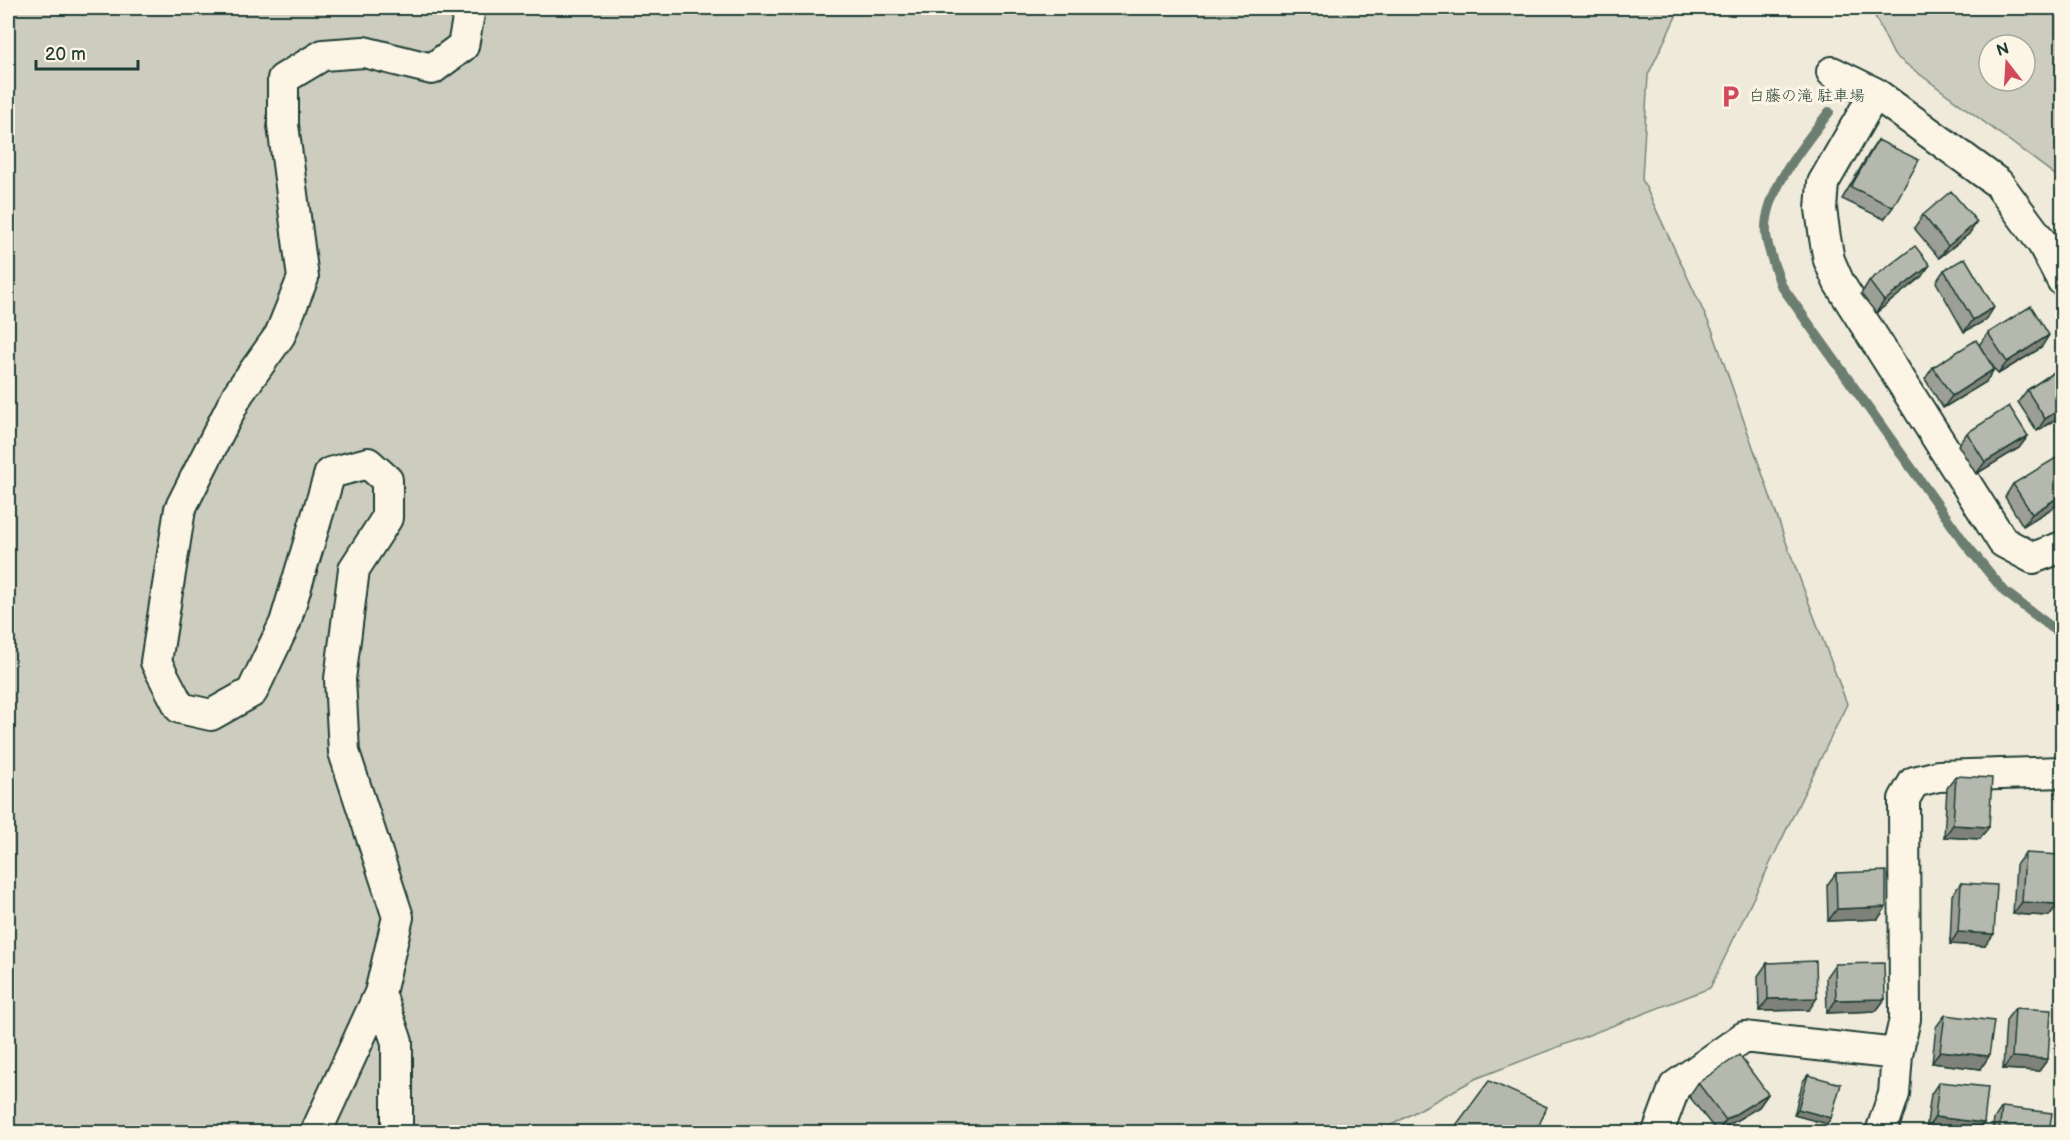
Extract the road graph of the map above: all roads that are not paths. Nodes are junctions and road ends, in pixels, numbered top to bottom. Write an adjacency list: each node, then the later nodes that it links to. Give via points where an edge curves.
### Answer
1 (470, 8): 7 (street, via 463,46 432,69 364,52 323,55 283,80 283,125 303,278 280,335 238,394 180,509 156,662 180,708 211,715 252,692 285,623 330,473 368,463 387,480 387,518 354,568 340,679 344,752 398,917)
2 (1832, 72): 3 (street)
3 (1875, 93): 4 (street, via 1998,183 2043,244); 5 (street, via 1823,183 1821,209 1829,260 1839,283 2003,542 2033,558)
4 (2062, 280)
5 (2062, 547)
6 (2062, 772): 8 (street, via 1938,776 1914,782 1904,799 1905,1019)
7 (380, 993): 9 (street); 10 (street, via 397,1042)
8 (1897, 1054): 11 (street, via 1744,1037 1675,1086); 12 (street, via 1894,1094)
9 (316, 1132)
10 (397, 1132)
11 (1658, 1132)
12 (1881, 1132)

